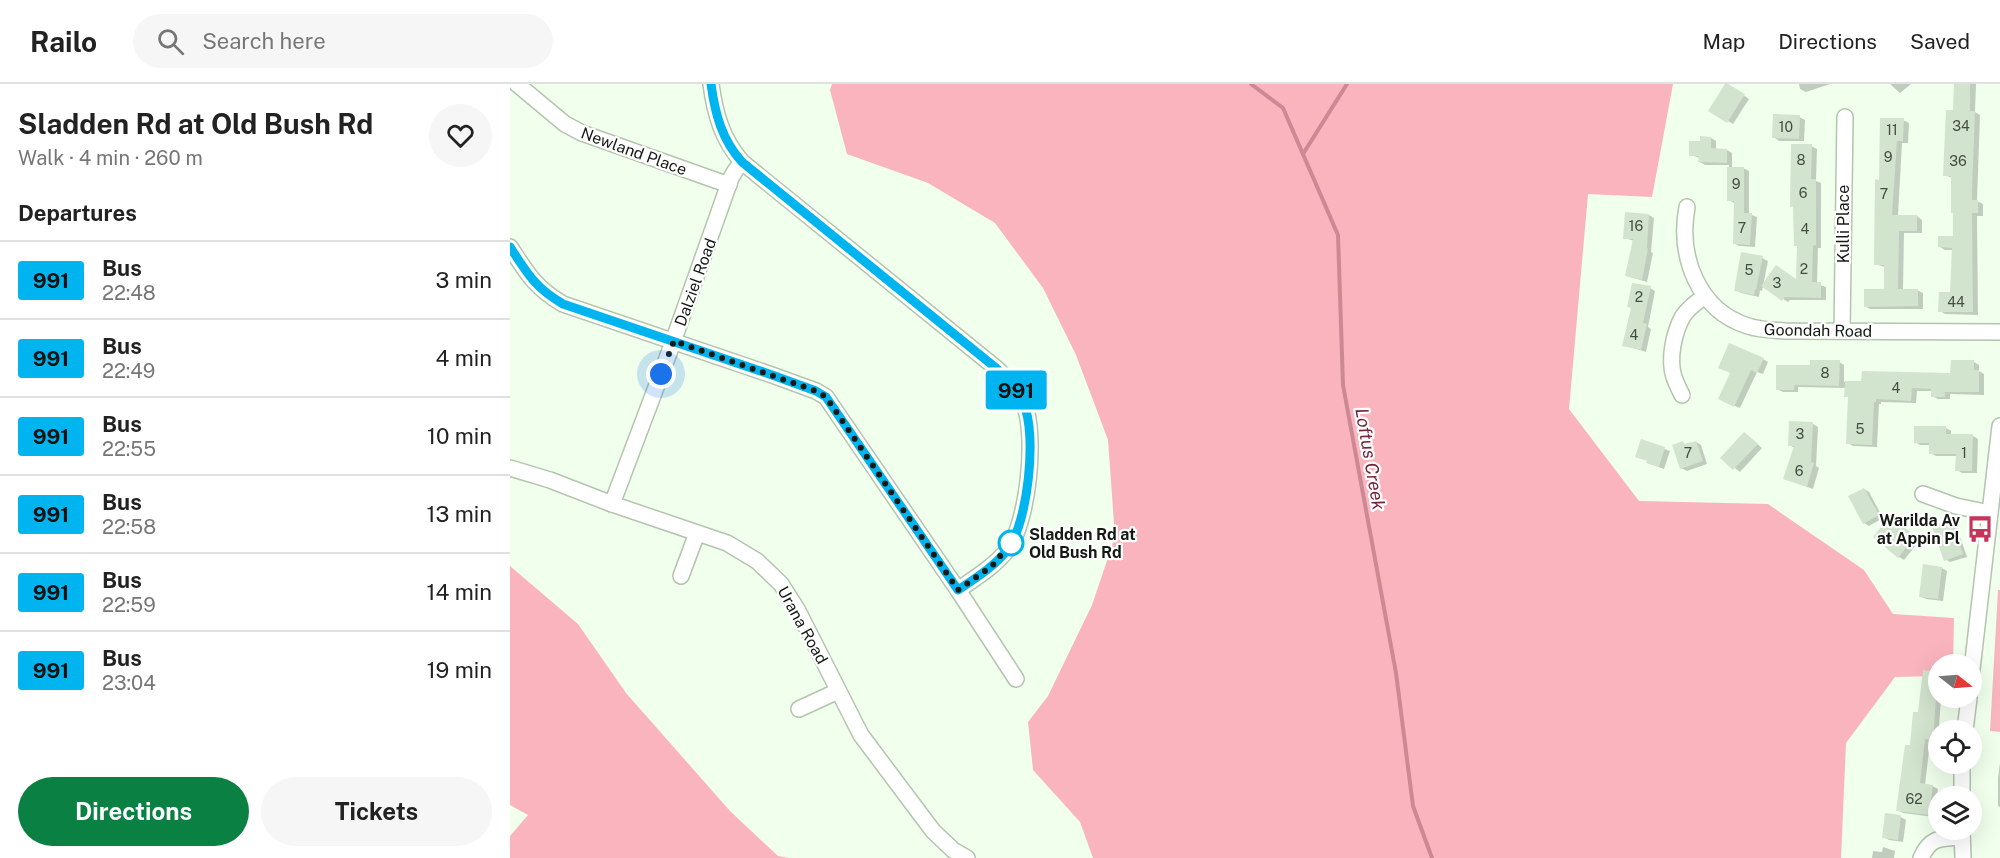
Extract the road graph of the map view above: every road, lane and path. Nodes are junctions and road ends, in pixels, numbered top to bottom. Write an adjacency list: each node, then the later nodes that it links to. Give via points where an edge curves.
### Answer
1 (517, 84): 5 (street, Newland Place, via 565,124 582,133)
2 (711, 84): 4 (street, via 719,125)
3 (1845, 117): 10 (street, Kulli Place)
4 (742, 162): 5 (street, Dalziel Road); 21 (street, via 996,368 1024,403 1031,447 1015,537 992,566)
5 (729, 185): 12 (street, Dalziel Road)
6 (1687, 207): 9 (street, Goondah Road, via 1687,258)
7 (510, 247): 8 (street)
8 (515, 267): 12 (street, via 563,304)
9 (1704, 296): 10 (street, Goondah Road, via 1731,319 1747,326 1763,330); 13 (street, via 1683,316 1674,344 1673,375)
10 (1842, 331): 11 (street, Goondah Road)
11 (2000, 332)
12 (674, 341): 17 (street, Dalziel Road); 21 (street, via 826,397)
13 (1682, 395)
14 (2000, 426): 18 (street)
15 (510, 468): 17 (street, Urana Road)
16 (1923, 494): 18 (street)
17 (612, 504): 19 (street, Urana Road)
18 (1990, 513): 22 (street)
19 (697, 533): 20 (street); 24 (street, Urana Road, via 743,552 781,584)
20 (681, 576)
21 (958, 590): 23 (street)
22 (1974, 654)
23 (1016, 679)
24 (838, 691): 25 (street); 28 (street, Urana Road, via 861,735 933,831)
25 (799, 709)
26 (1934, 840): 29 (street)
27 (1962, 840): 30 (street)
28 (967, 858)
29 (1921, 858)
30 (1963, 858)

